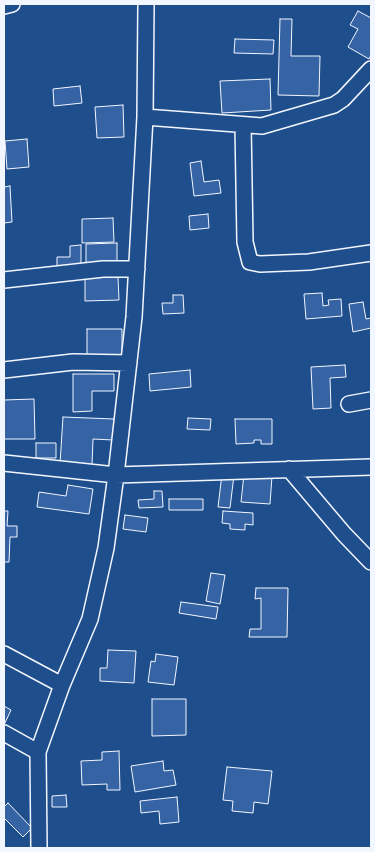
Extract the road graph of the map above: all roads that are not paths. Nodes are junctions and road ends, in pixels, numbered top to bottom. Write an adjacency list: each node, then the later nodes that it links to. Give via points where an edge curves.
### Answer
1 (12, 4): 3 (street)
2 (146, 4): 5 (street)
3 (4, 6)
4 (371, 69): 6 (street, via 343,99 334,104 262,126)
5 (145, 117): 6 (street); 8 (street)
6 (243, 125): 7 (street, via 245,242 250,262 309,262)
7 (371, 253)
8 (137, 269): 9 (street, via 103,269); 10 (street)
9 (4, 280)
10 (129, 363): 11 (street, via 73,362); 17 (street)
11 (4, 370)
12 (371, 400): 13 (street)
13 (349, 404)
14 (4, 463): 17 (street)
15 (371, 467): 16 (street)
16 (289, 469): 17 (street); 18 (street)
17 (116, 475): 20 (street, via 99,587 83,638)
18 (371, 562)
19 (4, 654): 20 (street)
20 (62, 685): 22 (street)
21 (4, 733): 22 (street)
22 (38, 752): 23 (street)
23 (40, 848)

